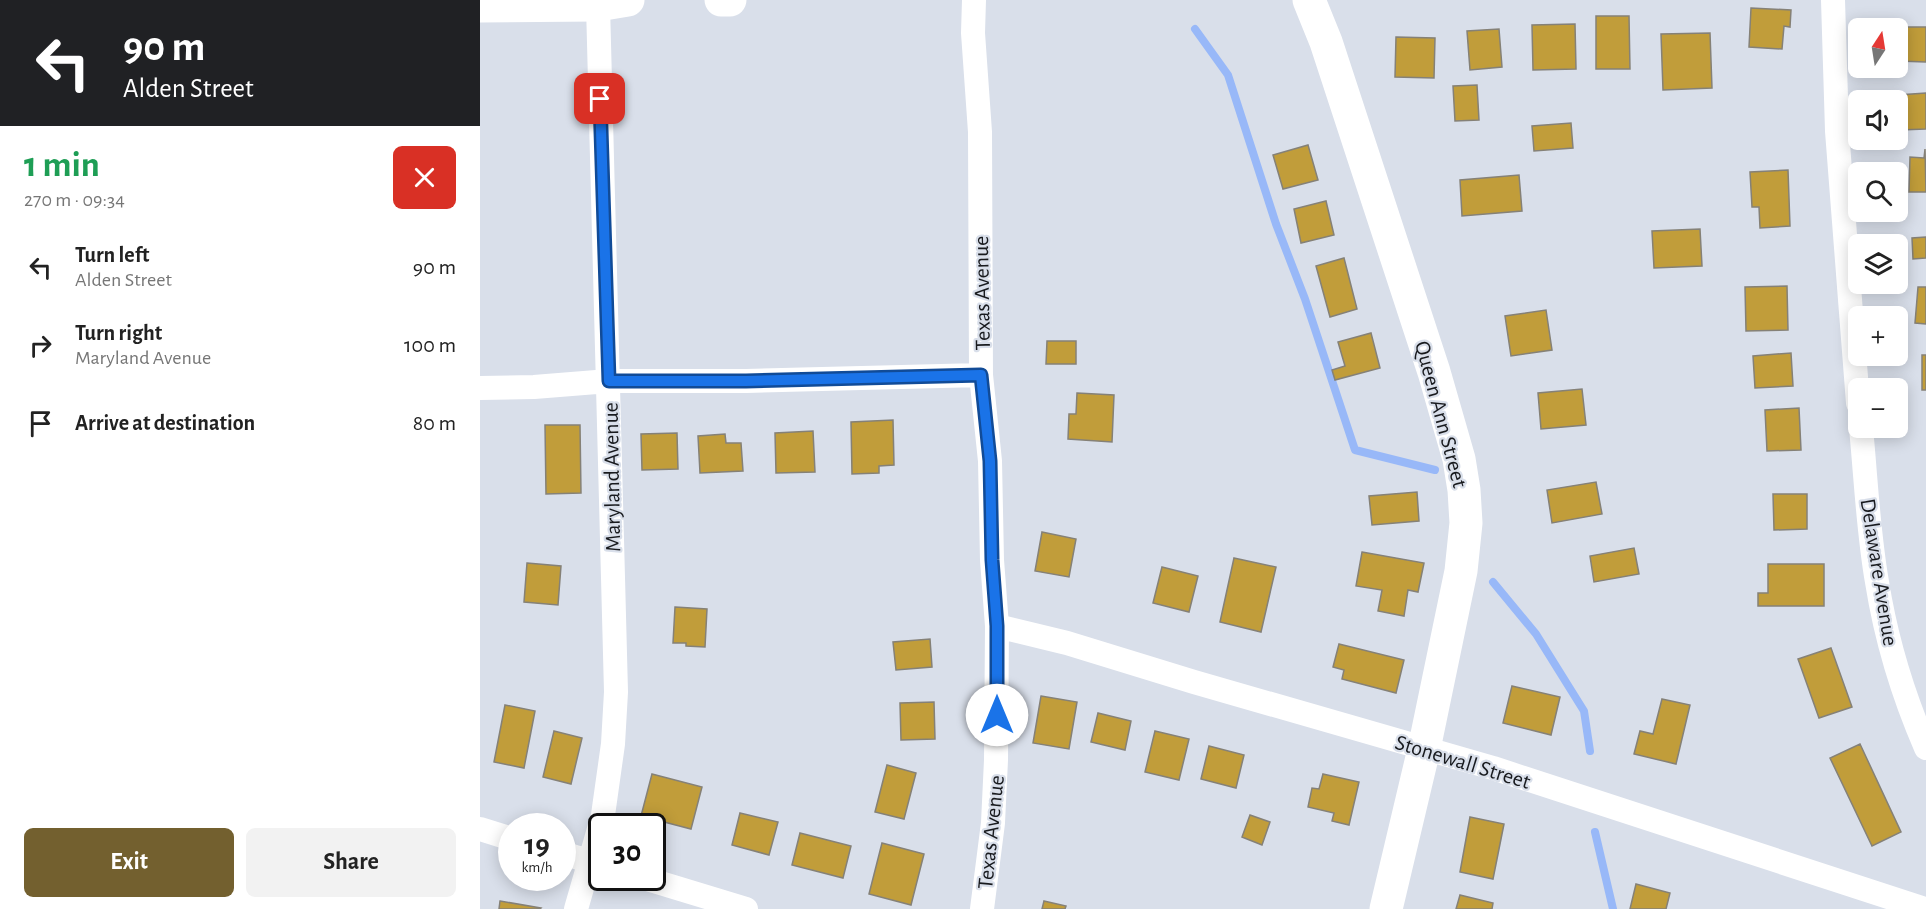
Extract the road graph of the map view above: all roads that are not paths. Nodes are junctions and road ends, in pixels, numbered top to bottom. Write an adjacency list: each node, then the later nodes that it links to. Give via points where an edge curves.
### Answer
1 (721, 0): 2 (street)
2 (730, 0)
3 (974, 0): 8 (street, Texas Avenue, via 980,132)
4 (1309, 0): 15 (street, Queen Ann Street, via 1434,372 1464,490 1466,523 1461,572)
5 (1833, 0): 9 (street, via 1837,131)
6 (613, 3): 7 (street); 10 (street, Maryland Avenue, via 605,287)
7 (480, 6)
8 (981, 375): 10 (street); 13 (street, Texas Avenue, via 990,461)
9 (1856, 378)
10 (609, 381): 11 (street); 16 (street, Maryland Avenue, via 616,692)
11 (480, 388)
12 (1862, 438): 14 (street, Delaware Avenue, via 1876,581 1891,650)
13 (997, 626): 15 (street, Stonewall Street, via 1067,643); 23 (street, Texas Avenue, via 993,824)
14 (1926, 748)
15 (1424, 749): 24 (street, Queen Ann Street); 25 (street, Stonewall Street)
16 (603, 813)
17 (480, 829): 18 (street)
18 (498, 835)
19 (588, 881): 21 (street, Maryland Avenue)
20 (666, 885): 22 (street)
21 (576, 909)
22 (746, 909)
23 (982, 909)
24 (1386, 909)
25 (1925, 909)

